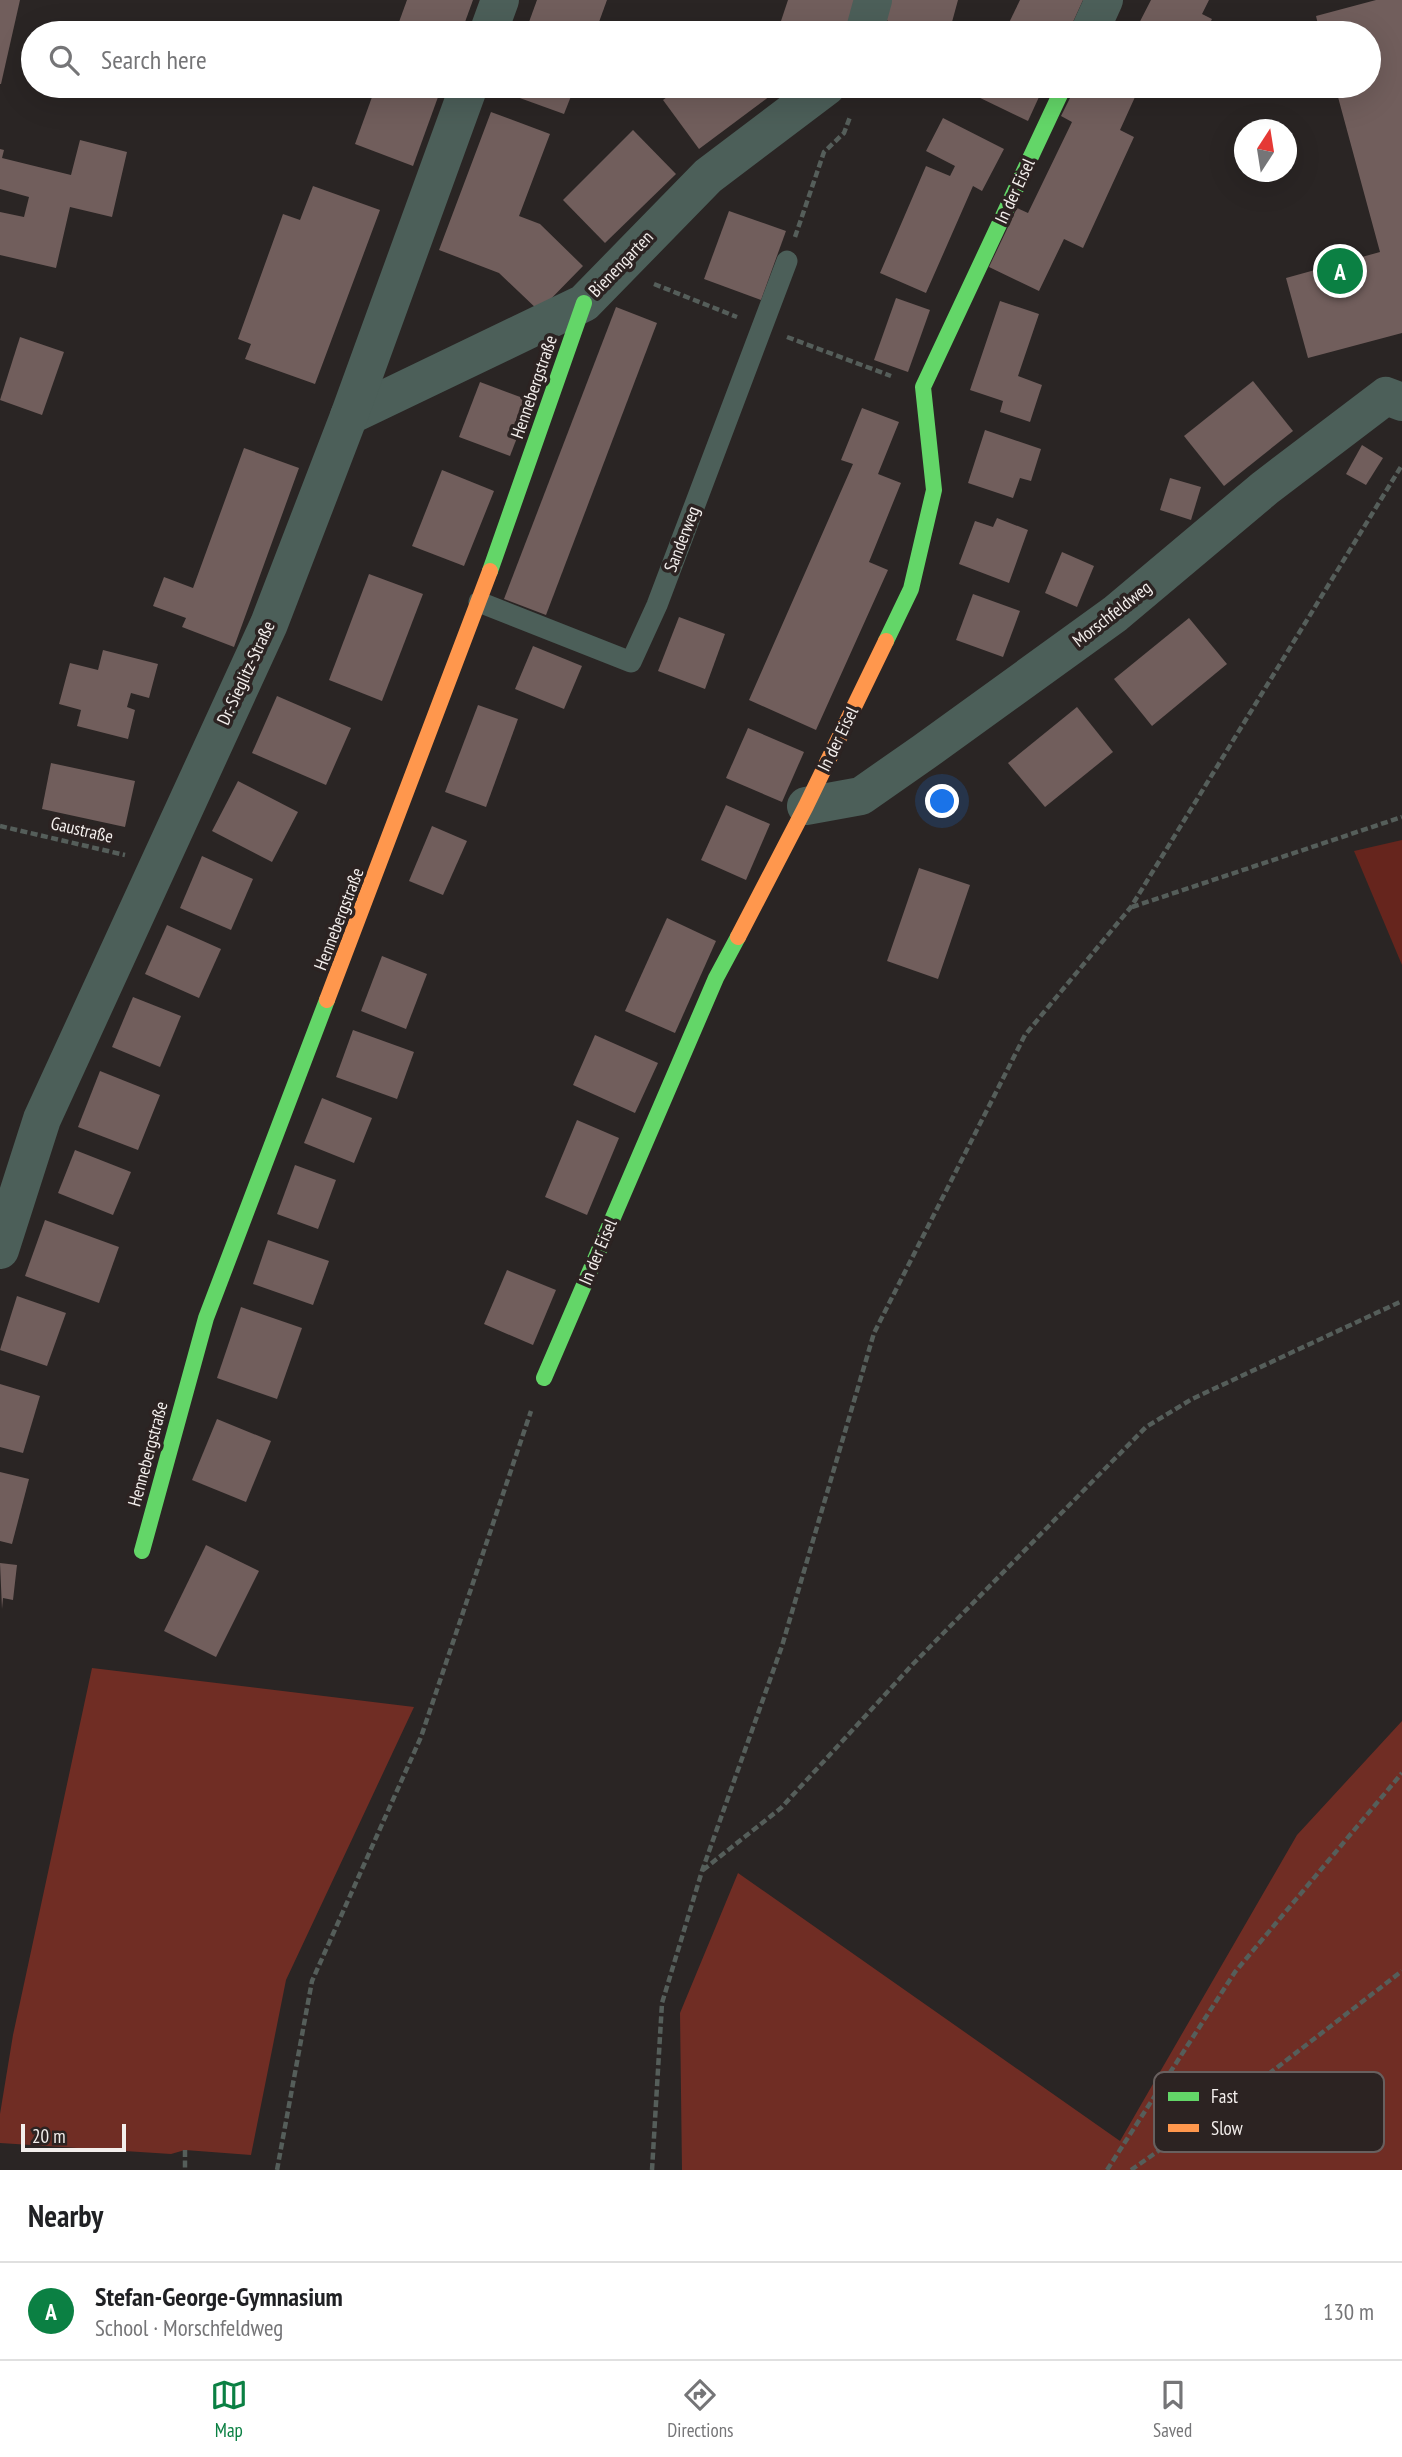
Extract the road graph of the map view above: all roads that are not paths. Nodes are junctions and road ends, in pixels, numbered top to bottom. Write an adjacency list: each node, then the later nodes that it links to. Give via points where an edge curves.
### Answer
1 (500, 0): 4 (street)
2 (873, 0): 5 (street)
3 (1104, 0): 6 (street)
4 (492, 21)
5 (867, 21)
6 (1094, 21)
7 (465, 98): 13 (street, Dr.-Sieglitz-Straße)
8 (1058, 98): 15 (street, In der Eisel, via 923,387 934,491 911,589)
9 (839, 99): 11 (street, Bienengarten, via 708,176)
10 (787, 261): 14 (lane, Sanderweg, via 657,605 631,662)
11 (584, 303): 13 (street, Bienengarten); 14 (street, Hennebergstraße)
12 (1402, 402): 15 (street, Morschfeldweg, via 1386,396 1265,488 1115,614 861,796)
13 (349, 416): 16 (street, Dr.-Sieglitz-Straße, via 269,624 42,1119)
14 (479, 602): 18 (street, Hennebergstraße, via 206,1318)
15 (806, 806): 17 (street, In der Eisel, via 716,978)
16 (0, 1250)
17 (544, 1378)
18 (142, 1551)

